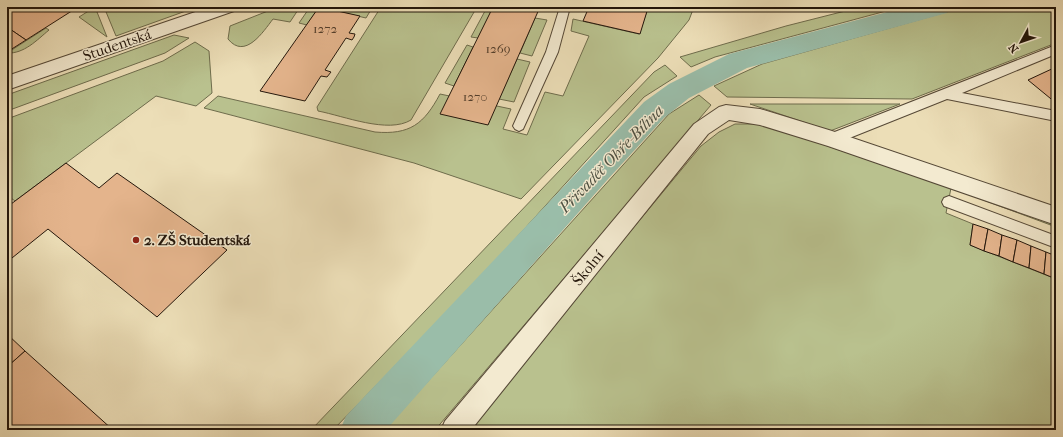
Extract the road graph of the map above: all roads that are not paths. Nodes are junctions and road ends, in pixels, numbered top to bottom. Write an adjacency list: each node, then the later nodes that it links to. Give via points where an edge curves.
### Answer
1 (228, 7): 4 (street, Studentská)
2 (564, 7): 7 (lane, via 563,19)
3 (1056, 49): 5 (lane)
4 (7, 84)
5 (946, 94): 6 (lane); 8 (lane)
6 (1056, 116)
7 (519, 126)
8 (832, 139): 10 (street); 12 (street, Školní, via 760,117 726,112 701,129)
9 (949, 202): 11 (lane)
10 (1056, 216)
11 (1056, 242)
12 (454, 430)

